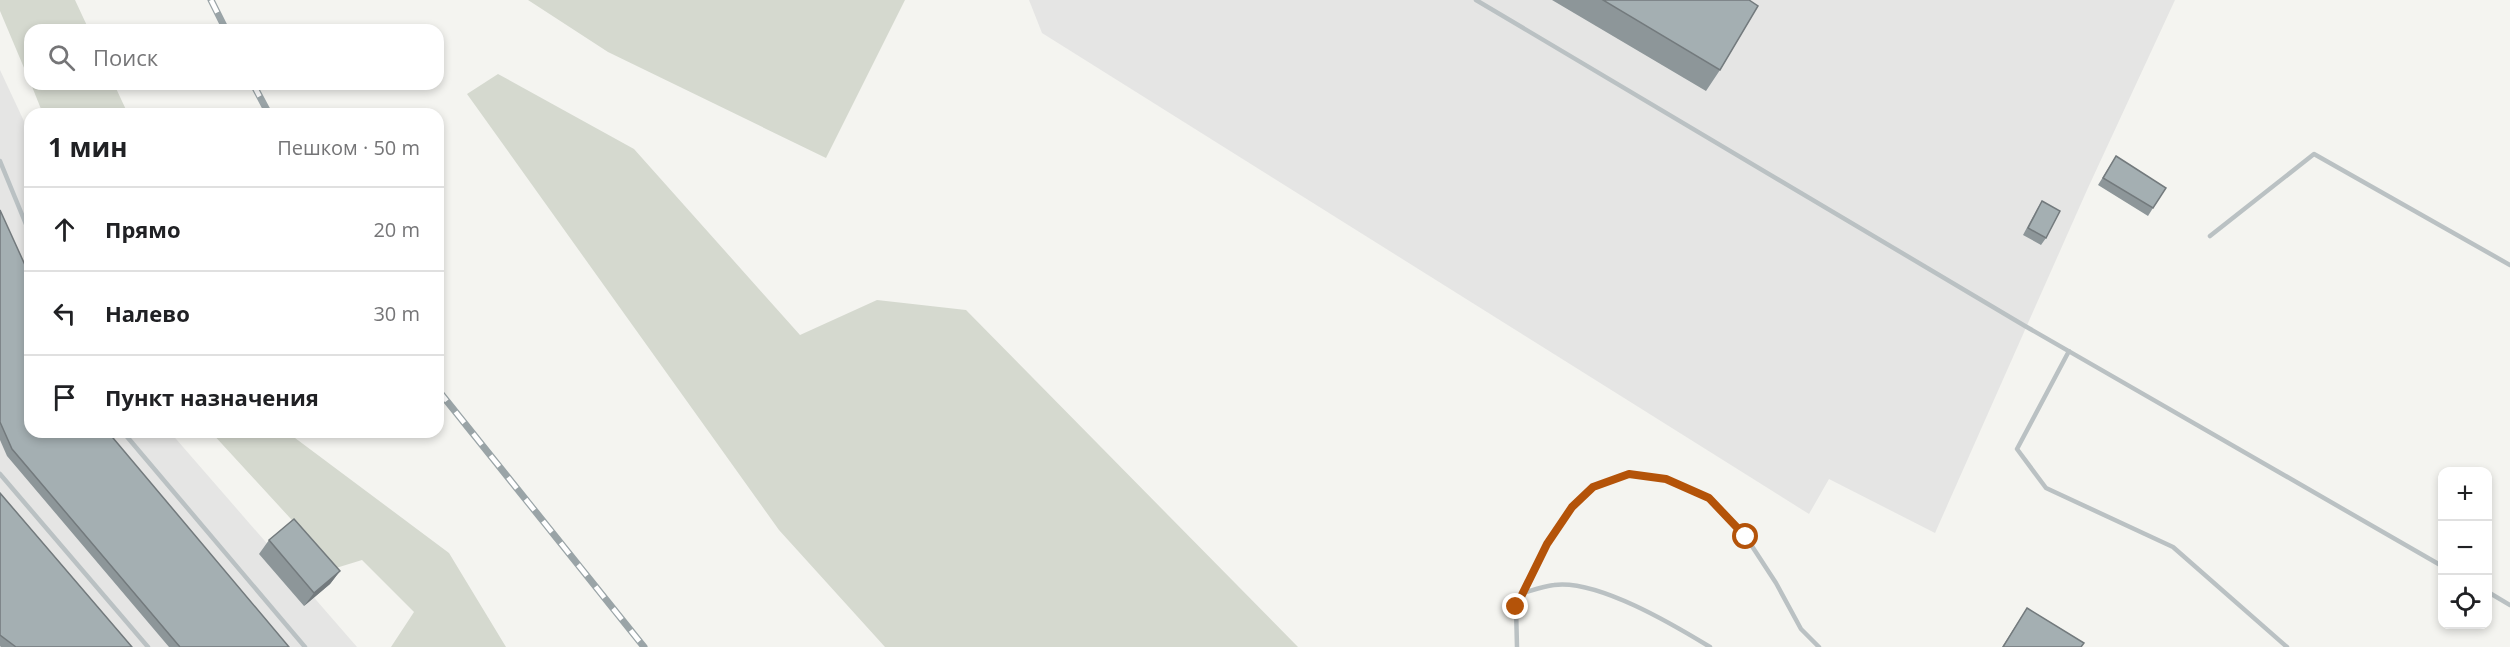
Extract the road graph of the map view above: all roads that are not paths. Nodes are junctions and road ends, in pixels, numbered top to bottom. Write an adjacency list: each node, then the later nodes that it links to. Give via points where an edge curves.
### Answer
1 (1476, 0): 6 (lane)
2 (0, 161): 3 (lane)
3 (24, 219)
4 (2210, 236): 5 (lane, via 2314,154)
5 (2510, 265)
6 (2069, 351): 9 (lane); 18 (lane, via 2017,449 2046,488 2173,547)
7 (128, 438): 14 (lane)
8 (0, 474): 13 (lane)
9 (2438, 564)
10 (1523, 593): 15 (lane, via 1516,607); 16 (lane, via 1556,584 1599,590 1670,622); 17 (lane, via 1547,544 1572,507 1593,487 1629,474 1666,479 1709,498 1746,537 1801,629)
11 (2492, 595): 12 (lane)
12 (2510, 605)
13 (148, 647)
14 (305, 647)
15 (1517, 647)
16 (1710, 647)
17 (1819, 647)
18 (2287, 647)

